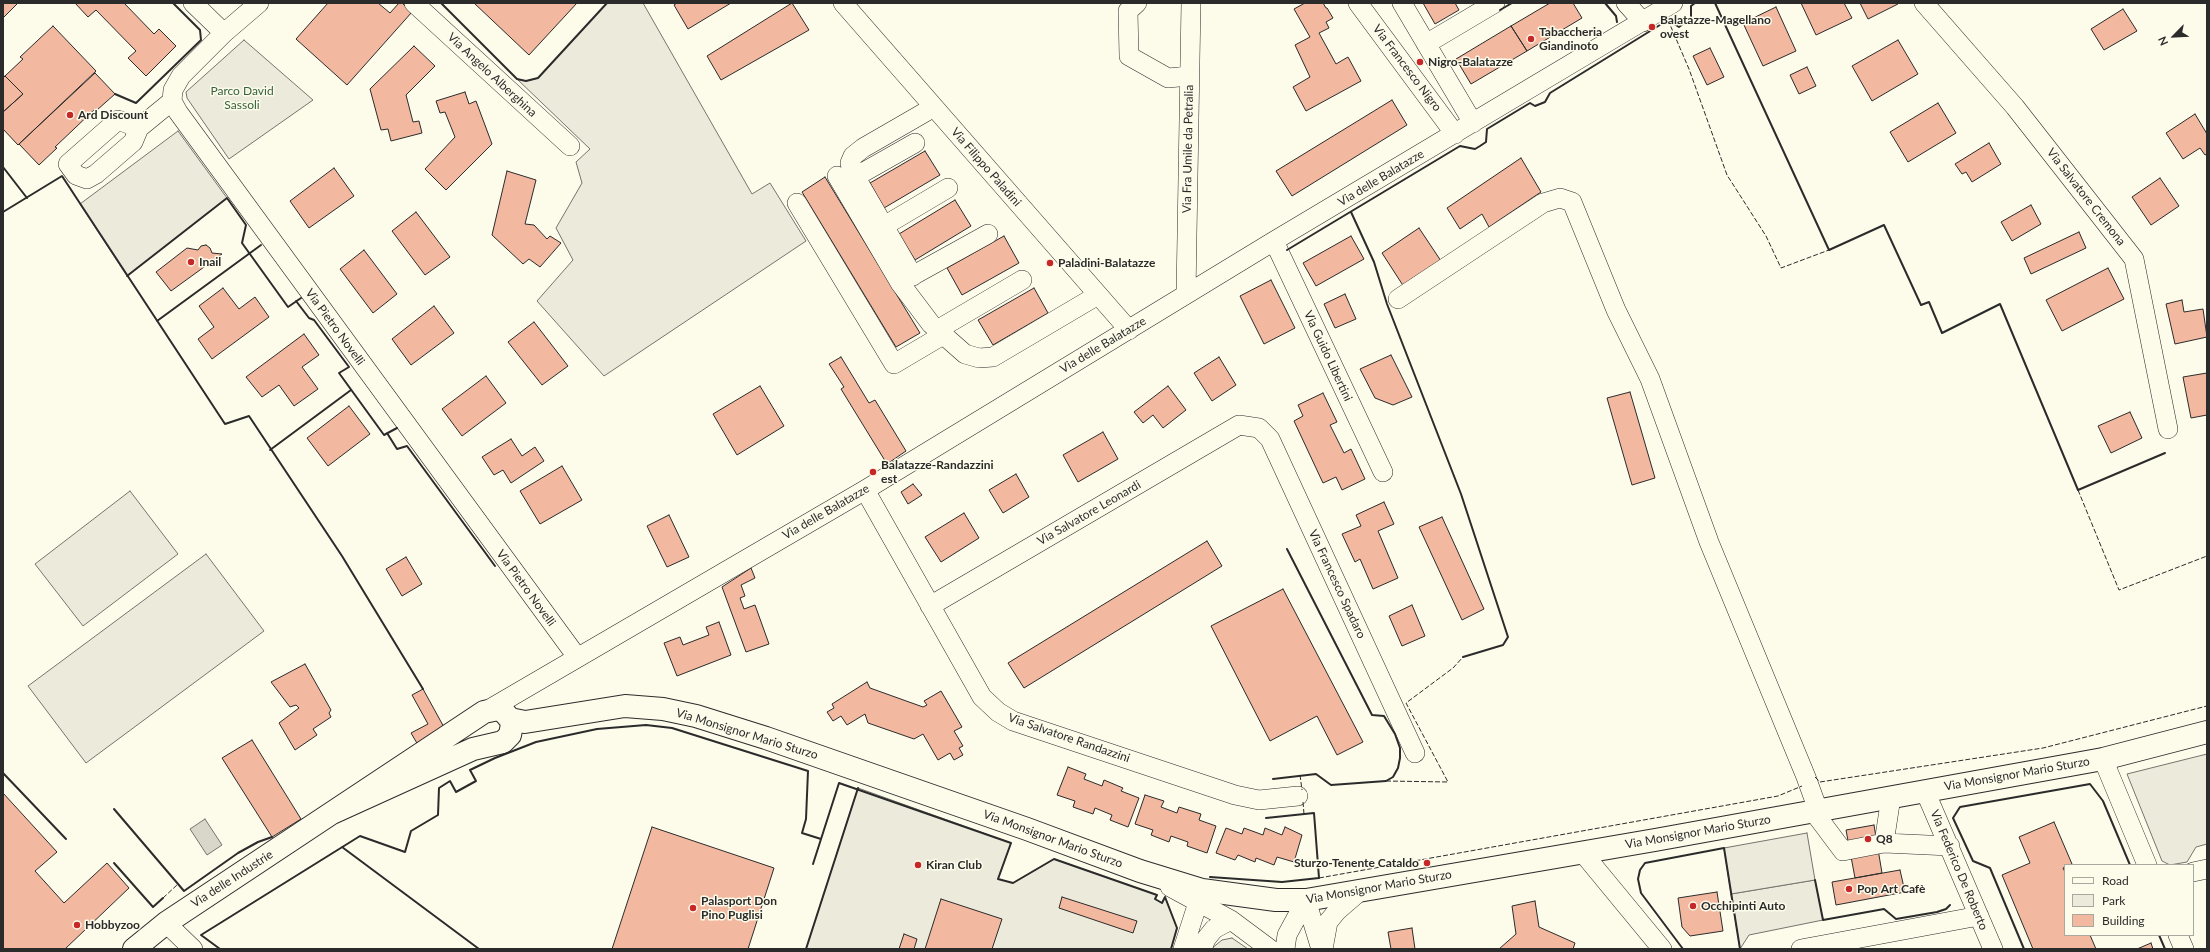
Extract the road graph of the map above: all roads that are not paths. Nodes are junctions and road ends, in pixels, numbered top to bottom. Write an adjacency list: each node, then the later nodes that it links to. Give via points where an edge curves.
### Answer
1 (193, 3): 14 (street)
2 (259, 3): 14 (street)
3 (414, 3): 23 (street, Via Angelo Alberghina)
4 (843, 3): 18 (street, Via Filippo Paladini)
5 (1137, 3): 16 (street, via 1128,11 1129,56 1168,78)
6 (1191, 3): 16 (street, Via Fra Umile da Petralia)
7 (1358, 3): 21 (street, Via Francesco Nigro)
8 (1402, 3): 15 (street)
9 (1626, 3): 13 (street)
10 (1924, 3): 38 (street, Via Salvatore Cremona, via 2015,107 2134,259)
11 (1486, 5): 15 (street)
12 (1664, 5): 13 (street, Via delle Balatazze)
13 (1643, 22): 19 (street, Via delle Balatazze)
14 (224, 34): 17 (street, via 181,76 173,90)
15 (1426, 44): 19 (street)
16 (1189, 76): 32 (street, Via Fra Umile da Petralia)
17 (172, 101): 20 (street); 42 (street, Via Pietro Novelli)
18 (934, 107): 24 (street, via 863,148 853,156); 33 (street, Via Filippo Paladini)
19 (1473, 123): 21 (street, Via delle Balatazze)
20 (139, 128)
21 (1455, 134): 29 (street, Via delle Balatazze)
22 (915, 143): 24 (street)
23 (570, 146)
24 (846, 176): 27 (street); 30 (street)
25 (948, 188): 27 (street)
26 (797, 203): 36 (street, via 894,364)
27 (884, 226): 30 (street)
28 (988, 234): 30 (street)
29 (1274, 241): 32 (street, Via delle Balatazze); 39 (street, Via Guido Libertini)
30 (907, 279): 36 (street)
31 (1022, 280): 36 (street)
32 (1186, 294): 35 (street, Via delle Balatazze)
33 (1098, 295): 35 (street, Via Filippo Paladini); 36 (street, via 993,357 979,358 965,354)
34 (1398, 299): 50 (street, via 1543,203 1560,198 1572,202 1616,310 1650,379 1709,542 1806,776)
35 (1129, 330): 40 (street, Via delle Balatazze)
36 (940, 333)
37 (1248, 426): 41 (street, Via Salvatore Leonardi, via 1239,425); 45 (street, Via Francesco Spadaro, via 1259,428 1270,439)
38 (2168, 429)
39 (1383, 472)
40 (865, 490): 41 (street, Via Salvatore Randazzini); 42 (street, Via delle Balatazze)
41 (930, 606): 48 (street, Via Salvatore Randazzini, via 982,697 998,712 1013,721 1235,795 1260,800)
42 (577, 657): 43 (street, Via delle Balatazze, via 532,686)
43 (498, 724): 51 (main road, via 389,774); 51 (main road, via 473,749); 59 (main road, Via Monsignor Mario Sturzo, via 625,706 663,709 696,716 1027,829)
44 (2207, 732): 46 (main road, Via Monsignor Mario Sturzo)
45 (1415, 753)
46 (2103, 759): 47 (main road, Via Monsignor Mario Sturzo); 55 (street)
47 (1925, 791): 49 (main road, Via Monsignor Mario Sturzo); 53 (street, Via Federico De Roberto)
48 (1298, 796)
49 (1892, 797): 50 (main road, Via Monsignor Mario Sturzo); 52 (street)
50 (1815, 811): 52 (street, via 1843,851); 54 (main road, Via Monsignor Mario Sturzo)
51 (332, 814): 63 (main road, Via delle Industrie)
52 (1884, 843): 53 (street)
53 (1950, 846): 61 (street, Via Federico De Roberto)
54 (1582, 852): 58 (main road, Via Monsignor Mario Sturzo); 72 (street)
55 (2147, 864)
56 (2207, 869): 57 (street)
57 (2194, 872)
58 (1360, 891): 60 (main road, Via Monsignor Mario Sturzo); 71 (street, via 1328,922)
59 (1200, 896): 60 (main road, Via Monsignor Mario Sturzo); 62 (street); 67 (street)
60 (1306, 900): 70 (street, via 1287,935); 71 (street)
61 (1980, 916): 73 (street); 74 (street, Via Federico De Roberto)
62 (1231, 920): 68 (street, via 1214,929); 69 (street)
63 (166, 923): 65 (main road, Via delle Industrie); 66 (street)
64 (2178, 936): 75 (street)
65 (134, 949)
66 (193, 949)
67 (1183, 949)
68 (1202, 949)
69 (1270, 949)
70 (1285, 949)
71 (1322, 949)
72 (1662, 949)
73 (1800, 949)
74 (1993, 949)
75 (2184, 949)

